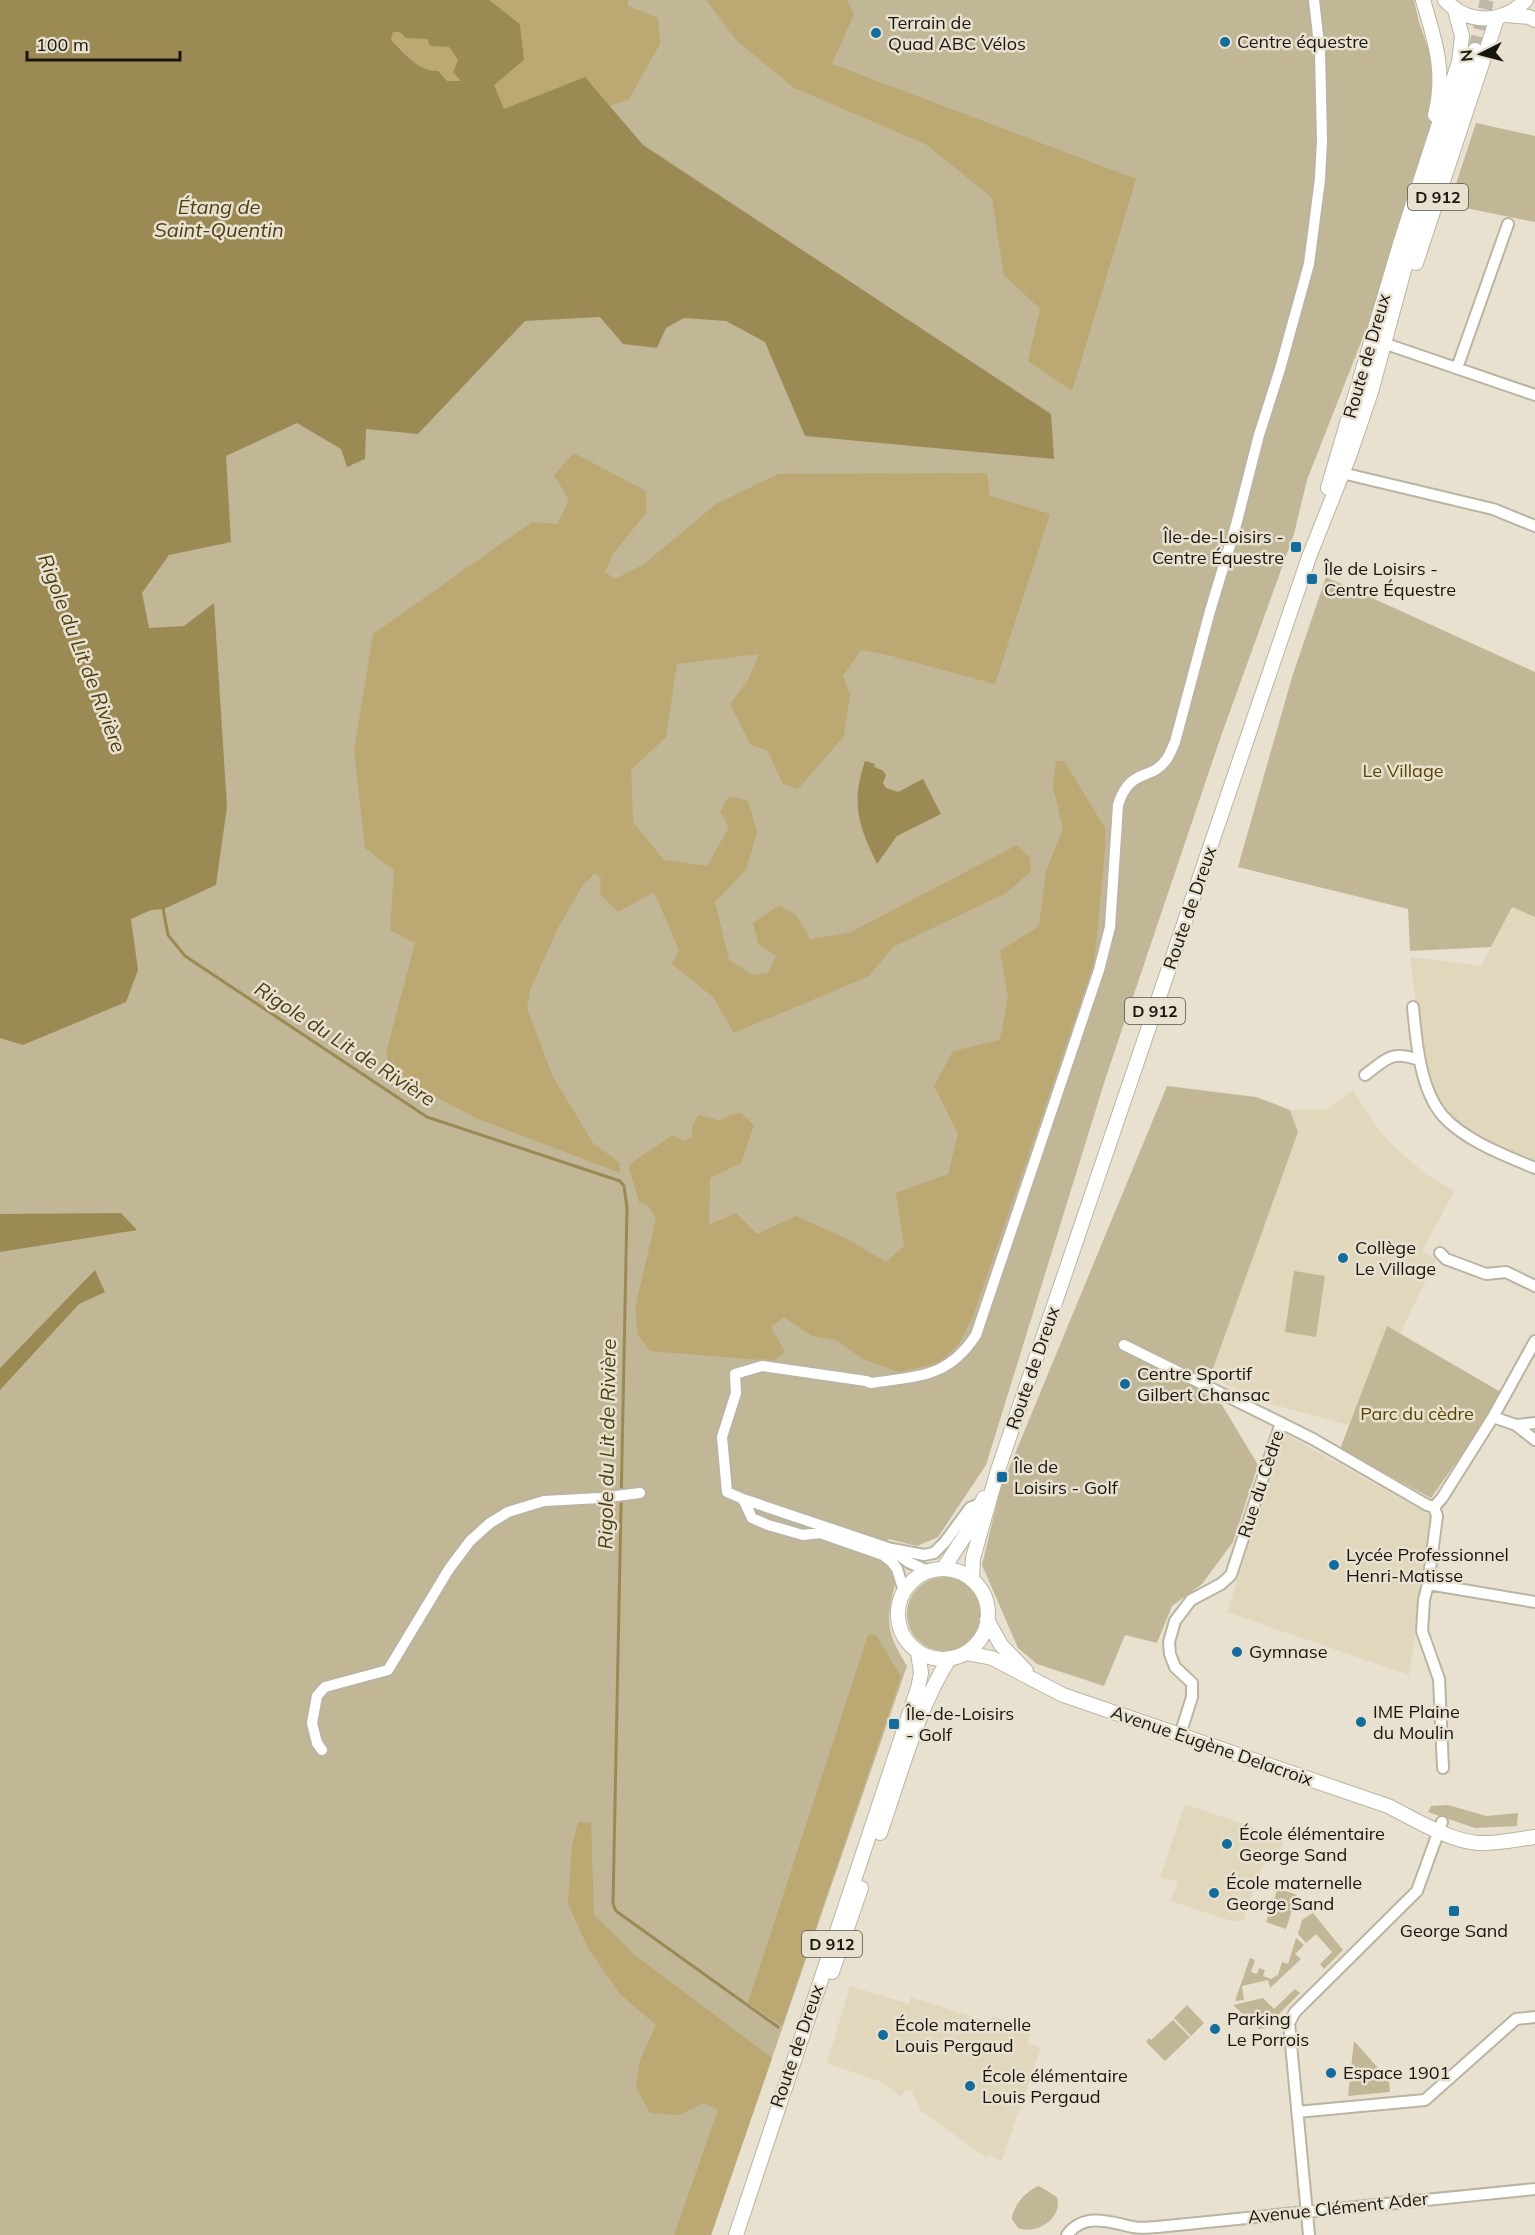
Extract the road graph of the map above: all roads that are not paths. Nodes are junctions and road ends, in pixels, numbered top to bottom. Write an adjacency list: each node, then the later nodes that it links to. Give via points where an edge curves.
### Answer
1 (1314, 0): 32 (street, via 1322,140 1309,264 1175,742 1166,761 1135,778 1118,805 1110,927 1099,970 976,1335 965,1351 933,1373 871,1383 762,1366 735,1374 736,1393 722,1437 727,1492)
2 (1423, 0): 8 (main road, Route de Dreux / D 912, via 1436,39 1440,77 1425,150)
3 (1526, 0): 5 (main road, via 1516,10)
4 (1450, 5): 5 (main road, via 1480,19); 8 (main road, Route de Dreux, via 1462,36 1461,54)
5 (1501, 16): 6 (main road); 10 (main road, Route de Dreux / D 912)
6 (1535, 20)
7 (1475, 50): 12 (main road, Route de Dreux, via 1404,270)
8 (1427, 162): 16 (main road, Route de Dreux)
9 (1508, 224): 11 (street)
10 (1389, 345): 11 (street); 12 (main road, Route de Dreux / D 912)
11 (1457, 368): 13 (street)
12 (1376, 375): 14 (main road, Route de Dreux / D 912)
13 (1535, 395)
14 (1342, 473): 15 (street, via 1493,509); 16 (main road, Route de Dreux / D 912)
15 (1535, 526)
16 (1311, 550): 30 (main road, Route de Dreux / D 912)
17 (1413, 1006): 18 (street)
18 (1419, 1060): 19 (street, via 1398,1054); 20 (street, via 1435,1106 1444,1118 1482,1145)
19 (1365, 1075)
20 (1535, 1168)
21 (1440, 1252): 22 (street, via 1446,1259 1486,1274 1506,1272)
22 (1535, 1286)
23 (1535, 1341): 25 (street)
24 (1124, 1345): 26 (street)
25 (1494, 1418): 28 (street); 34 (street)
26 (1281, 1423): 34 (street, Rue du Cèdre); 47 (street, Rue du Cèdre, via 1230,1575 1191,1600 1175,1621 1170,1654 1175,1667 1191,1683 1192,1697)
27 (1535, 1423): 28 (street)
28 (1516, 1425): 29 (street)
29 (1535, 1440)
30 (998, 1470): 33 (main road, Route de Dreux / D 912); 38 (main road, Route de Dreux / D 912, via 973,1558)
31 (640, 1492): 48 (street, via 544,1501 508,1512 490,1523 449,1569 388,1670 325,1687 317,1696 312,1723)
32 (743, 1499): 35 (street); 40 (street, via 752,1518 768,1525 803,1535 820,1533 883,1555 897,1569)
33 (980, 1504): 35 (street, via 970,1508 934,1552 924,1555); 36 (main road, Route de Dreux / D 912)
34 (1434, 1507): 39 (street, via 1437,1516)
35 (891, 1550): 37 (street)
36 (943, 1569): 37 (main road); 38 (main road)
37 (928, 1571): 40 (main road, via 910,1582)
38 (972, 1579): 42 (main road, via 987,1605)
39 (1428, 1584): 41 (street); 49 (street, via 1422,1631 1439,1679)
40 (904, 1591): 43 (main road, via 898,1621 909,1644)
41 (1535, 1602)
42 (987, 1620): 44 (main road, via 978,1643); 46 (main road, Avenue Eugène Delacroix, via 1001,1645)
43 (918, 1652): 45 (main road); 57 (main road, Route de Dreux / D 912, via 918,1688)
44 (966, 1653): 45 (main road); 46 (main road, Avenue Eugène Delacroix, via 992,1658)
45 (949, 1659): 58 (main road, Route de Dreux / D 912, via 913,1740)
46 (1038, 1682): 47 (main road, Avenue Eugène Delacroix, via 1063,1695)
47 (1179, 1735): 50 (main road, Avenue Eugène Delacroix, via 1388,1806 1419,1822)
48 (322, 1750)
49 (1443, 1768)
50 (1440, 1826): 51 (main road, Avenue Eugène Delacroix, via 1479,1834); 52 (main road, Avenue Eugène Delacroix, via 1478,1843); 54 (street, via 1417,1890 1294,2012 1289,2023)
51 (1535, 1829)
52 (1535, 1837)
53 (1535, 2017): 54 (street, via 1516,2019 1425,2100)
54 (1297, 2112): 56 (street)
55 (1535, 2189): 56 (street, Avenue Clément Ader)
56 (1307, 2211): 59 (street, Avenue Clément Ader, via 1146,2228 1107,2220 1082,2222); 60 (street)
57 (735, 2235)
58 (742, 2235)
59 (1066, 2235)
60 (1309, 2235)

